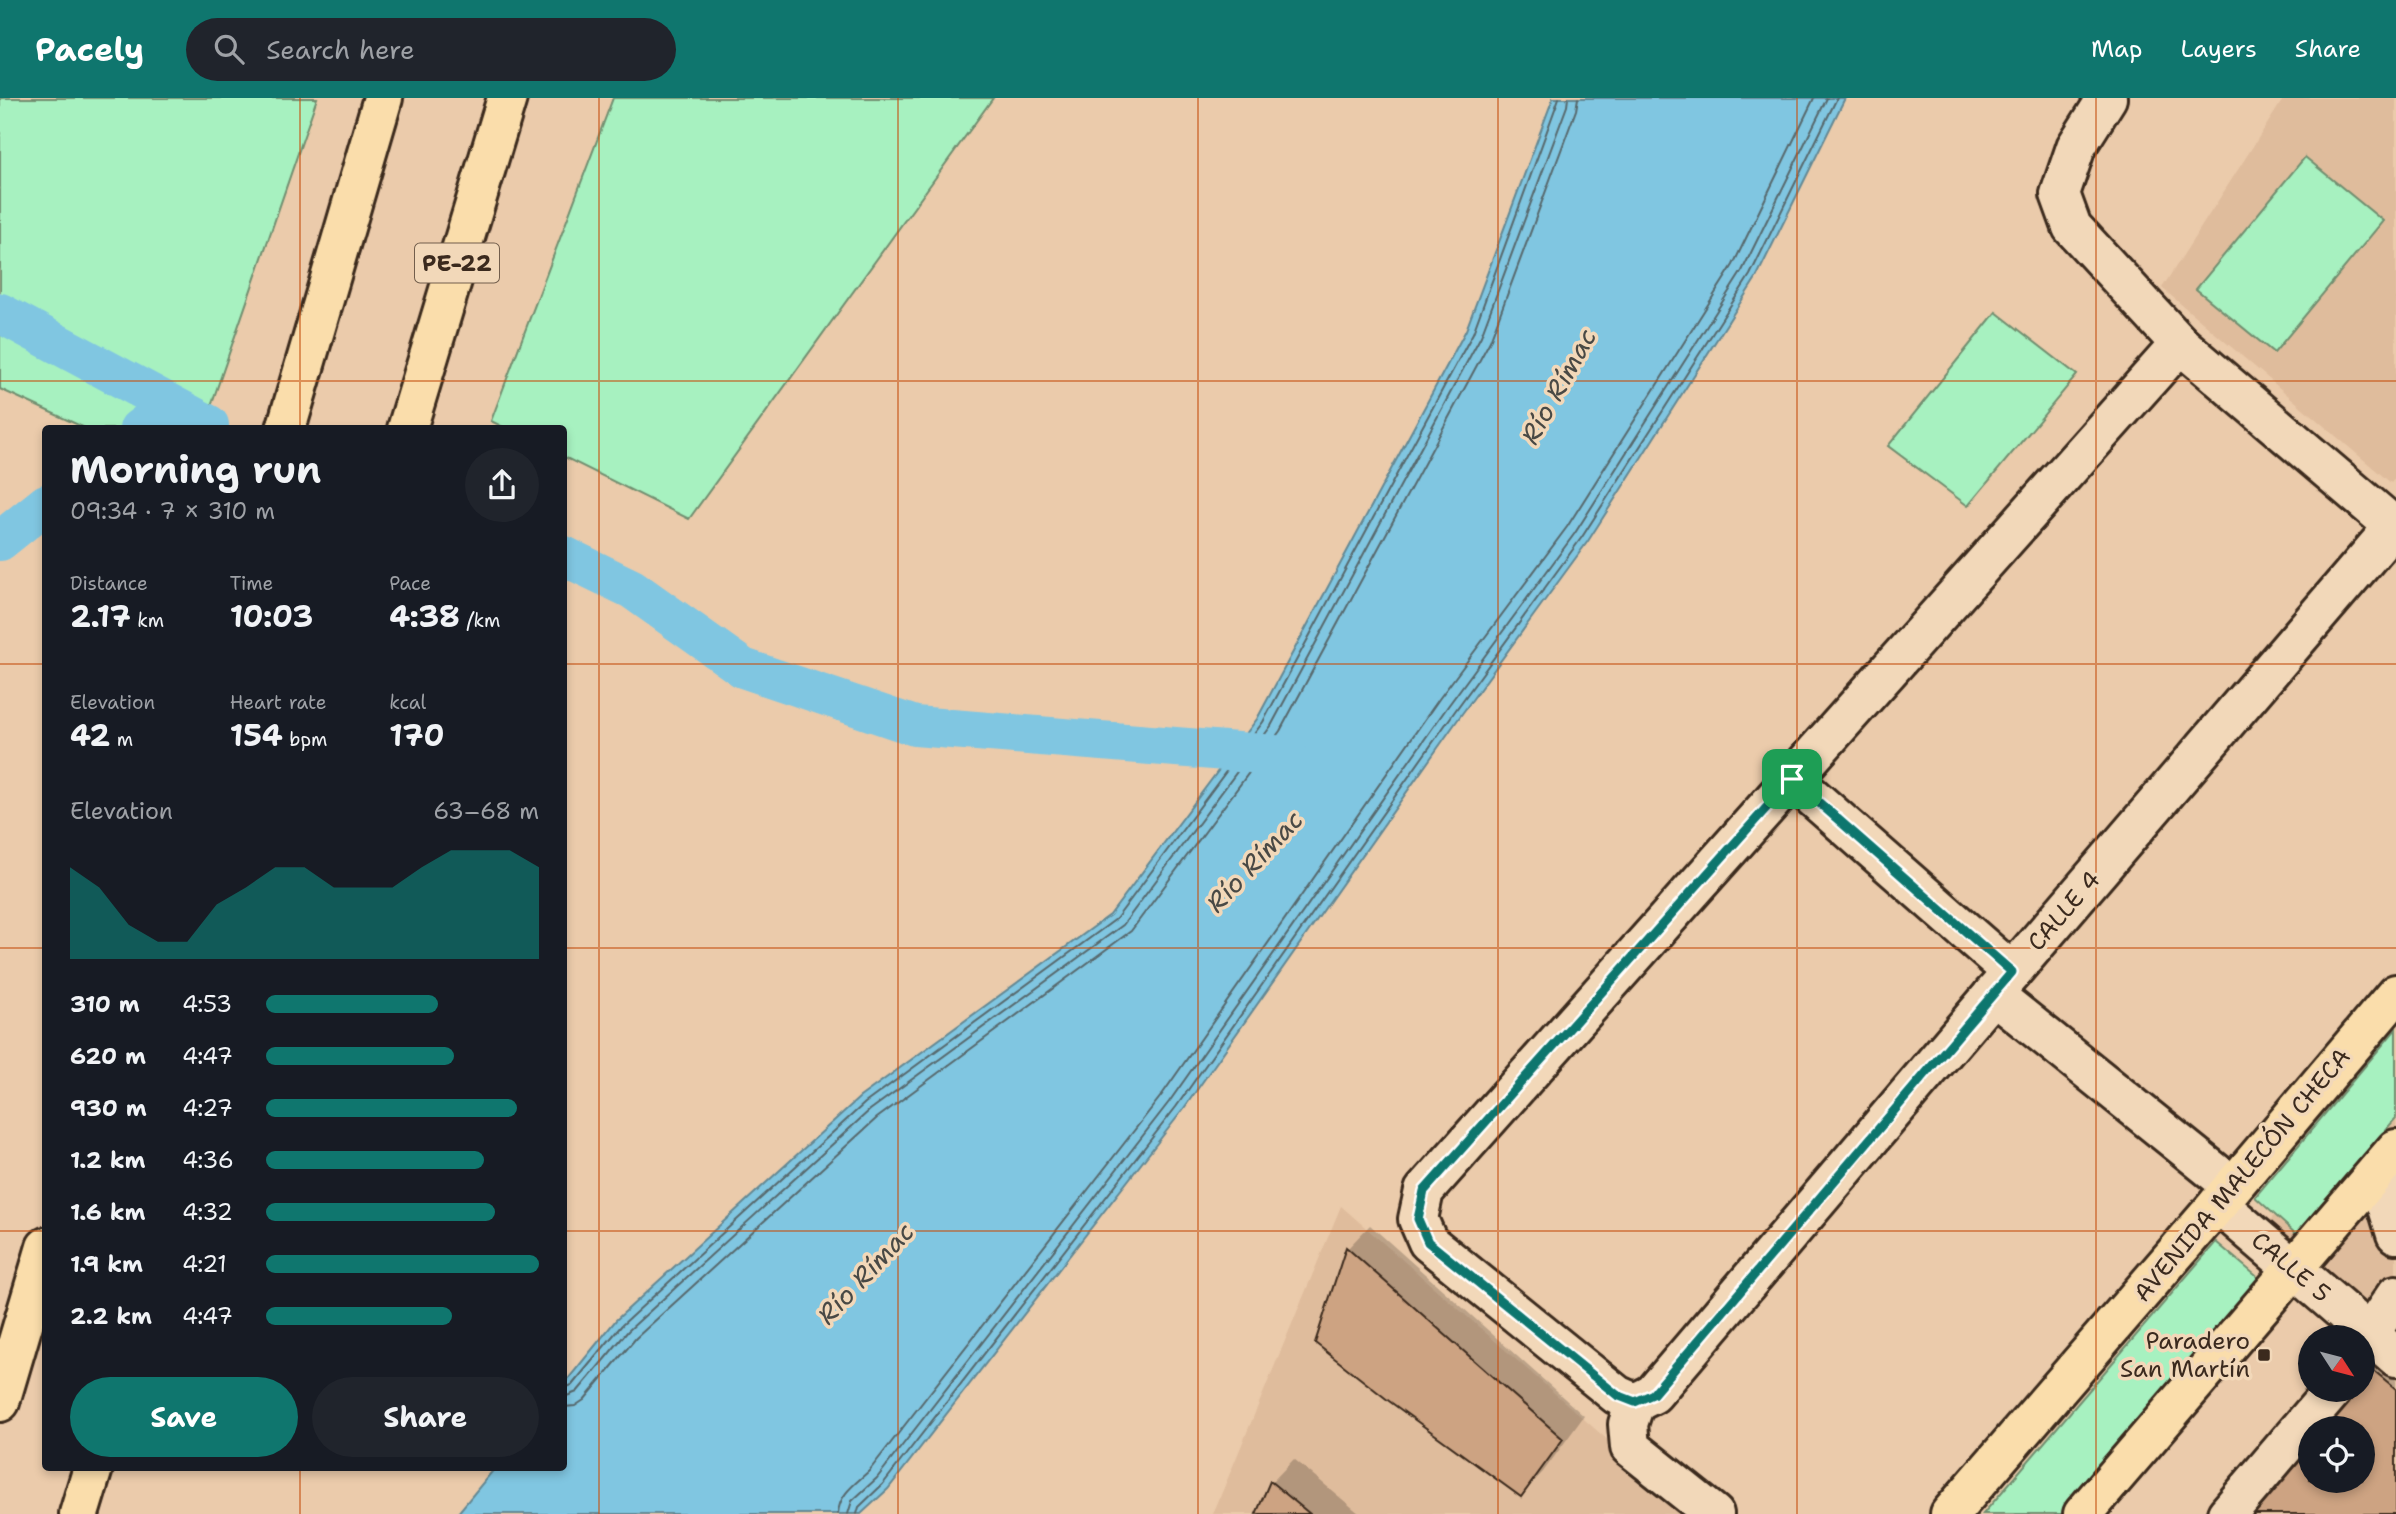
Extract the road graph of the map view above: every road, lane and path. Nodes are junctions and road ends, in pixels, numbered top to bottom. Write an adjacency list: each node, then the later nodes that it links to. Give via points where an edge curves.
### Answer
1 (383, 98): 5 (main road)
2 (507, 98): 6 (main road, PE-22)
3 (2107, 98): 4 (street, via 2076,148 2060,194 2072,228)
4 (2180, 344): 7 (street); 8 (street)
5 (287, 425)
6 (408, 425)
7 (2395, 526): 9 (street, CALLE 4)
8 (1792, 779): 9 (street, CALLE 5); 18 (street, via 1424,1191 1418,1219 1428,1242 1617,1395)
9 (2002, 983): 12 (street, CALLE 5); 18 (street, CALLE 4)
10 (2396, 994): 12 (main road, AVENIDA MALECÓN CHECA)
11 (2386, 1160): 13 (street); 15 (main road)
12 (2225, 1195): 15 (street, CALLE 5); 24 (main road, AVENIDA MALECÓN CHECA)
13 (2396, 1234)
14 (42, 1260): 19 (main road)
15 (2293, 1270): 17 (street, CALLE 5); 25 (main road)
16 (2396, 1294): 17 (street)
17 (2376, 1346)
18 (1644, 1398): 23 (street, via 1628,1424 1630,1447)
19 (0, 1402)
20 (2323, 1402): 26 (street)
21 (92, 1471): 22 (main road)
22 (79, 1514)
23 (1714, 1514)
24 (1950, 1514)
25 (2083, 1514)
26 (2227, 1514)

